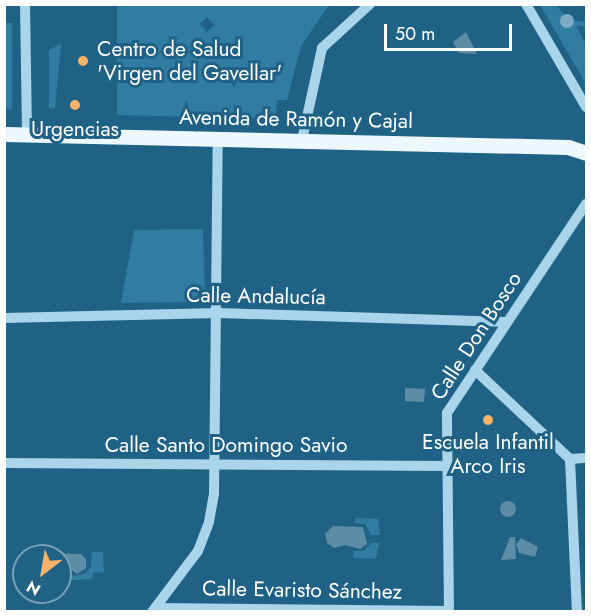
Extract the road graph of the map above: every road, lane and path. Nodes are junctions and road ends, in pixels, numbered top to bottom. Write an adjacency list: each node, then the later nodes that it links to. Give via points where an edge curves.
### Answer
1 (25, 4): 6 (street)
2 (370, 4): 8 (street, via 322,48)
3 (526, 4): 4 (street)
4 (586, 108)
5 (4, 134): 6 (main road, Avenida de Ramón y Cajal)
6 (27, 134): 7 (main road, Avenida de Ramón y Cajal)
7 (218, 138): 8 (main road, Avenida de Ramón y Cajal); 11 (street)
8 (302, 140): 9 (main road, Avenida de Ramón y Cajal, via 568,147)
9 (586, 153)
10 (586, 204): 13 (street, Calle Don Bosco)
11 (219, 313): 12 (street, Calle Andalucía); 13 (street, Calle Andalucía); 18 (street)
12 (4, 318)
13 (507, 322): 14 (street, Calle Don Bosco)
14 (475, 370): 16 (street); 19 (street, Calle Don Bosco, via 447,413)
15 (586, 458): 16 (street)
16 (570, 459): 22 (street)
17 (4, 463): 18 (street, Calle Santo Domingo Savio)
18 (217, 464): 19 (street, Calle Santo Domingo Savio); 20 (street, via 204,537 186,569)
19 (446, 466): 21 (street, Calle Don Bosco)
20 (154, 610): 21 (street, Calle Evaristo Sánchez)
21 (449, 611)
22 (577, 612)

